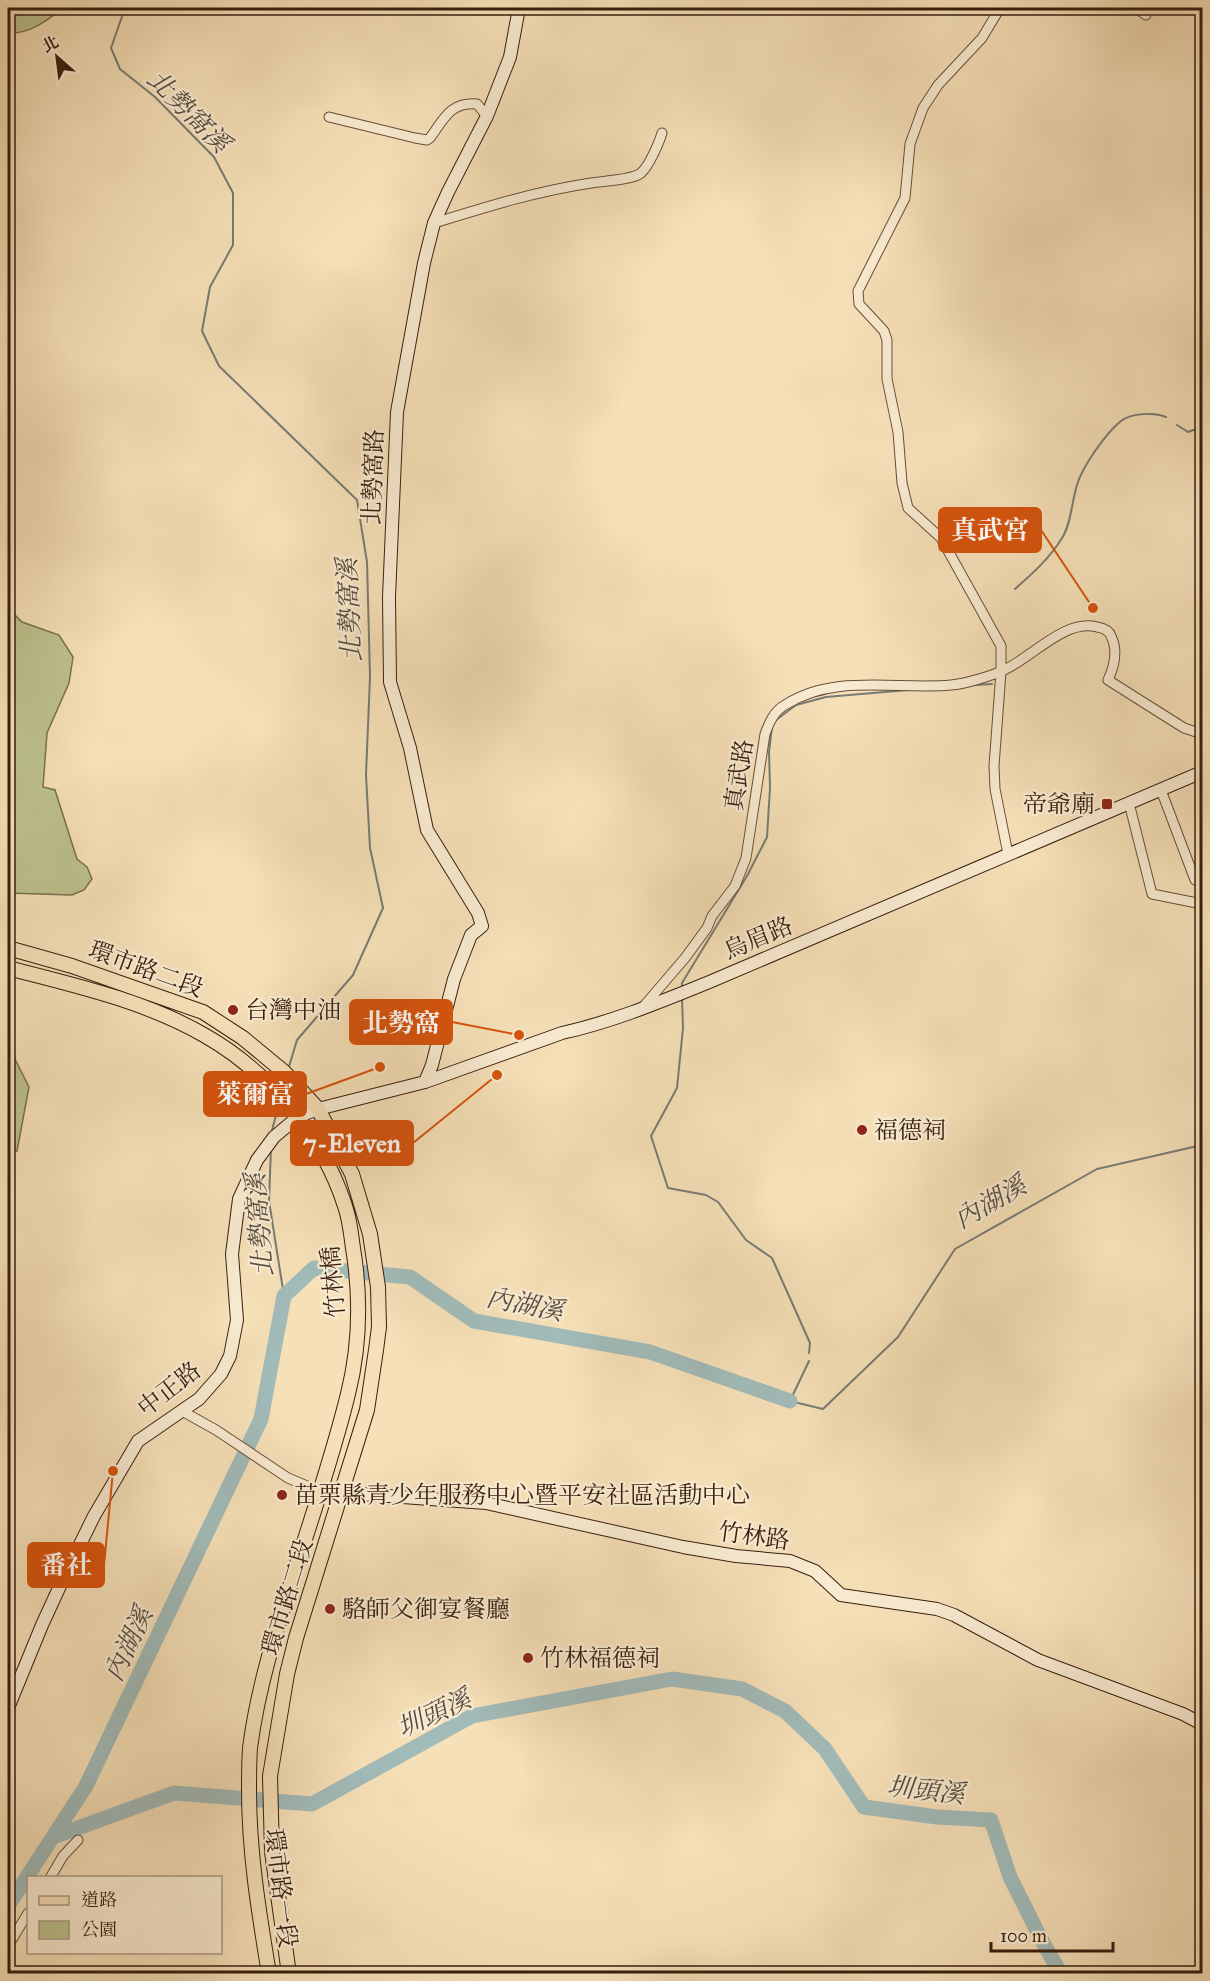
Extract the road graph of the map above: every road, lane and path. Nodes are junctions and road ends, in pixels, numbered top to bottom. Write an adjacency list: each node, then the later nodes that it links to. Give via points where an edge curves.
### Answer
1 (519, 8): 5 (street, 北勢窩路, via 510,57)
2 (1000, 8): 9 (street, via 977,44 938,85 923,108 910,144 905,198 858,291 859,304 887,339 887,379 908,508 941,538 1000,646)
3 (1136, 8): 4 (street)
4 (1146, 15)
5 (487, 116): 6 (street, via 477,104 465,103 448,112 427,140); 8 (street, 北勢窩路)
6 (329, 117)
7 (662, 133): 8 (street, via 641,173 633,177 513,198)
8 (434, 223): 20 (street, 北勢窩路, via 397,411 389,597 390,682 410,748 427,830 478,913 482,927 471,936 454,979)
9 (1001, 672): 10 (street, 真武路, via 1072,627 1089,625 1105,629 1110,633 1115,656 1108,680 1184,728); 14 (street, via 994,766); 19 (street, 真武路, via 952,685 836,686 784,705 770,719 765,734 746,858 735,886 685,958)
10 (1203, 734)
11 (1203, 772): 12 (street, 烏眉路)
12 (1161, 790): 13 (street, 烏眉路); 15 (street, via 1195,880)
13 (1129, 803): 14 (street, 烏眉路); 16 (street, via 1152,894)
14 (1008, 854): 19 (street, 烏眉路)
15 (1203, 882)
16 (1203, 904)
17 (8, 948): 21 (main road, 環市路二段, via 203,1012 261,1051)
18 (8, 968): 22 (main road, 環市路二段, via 149,1009 205,1035 249,1067)
19 (642, 1009): 20 (street, 烏眉路, via 562,1033)
20 (425, 1083): 21 (street, 烏眉路)
21 (318, 1108): 22 (street, 中正路); 23 (main road, 竹林橋, via 352,1174 370,1234)
22 (299, 1116): 24 (main road, 竹林橋, via 346,1207 357,1270); 25 (street, 中正路, via 274,1137 256,1160 238,1198 232,1254 237,1320 230,1356 212,1385)
23 (379, 1327): 27 (main road, 環市路二段, via 367,1410)
24 (359, 1329): 26 (main road, 環市路二段, via 349,1392)
25 (182, 1411): 26 (street, 竹林路, via 274,1470); 28 (street, 中正路, via 138,1441 94,1516)
26 (319, 1491): 27 (street, 竹林路); 30 (main road, 環市路二段, via 275,1629 250,1749)
27 (342, 1494): 29 (street, 竹林路, via 486,1503 683,1547 790,1561 815,1570 841,1594 954,1615 1038,1660); 36 (main road, 環市路二段, via 296,1638 270,1776 272,1851)
28 (8, 1708)
29 (1203, 1724)
30 (249, 1808): 35 (main road, 環市路一段, via 255,1894)
31 (78, 1840): 32 (street)
32 (51, 1876)
33 (27, 1915): 34 (street)
34 (8, 1946)
35 (269, 1974)
36 (290, 1974)

